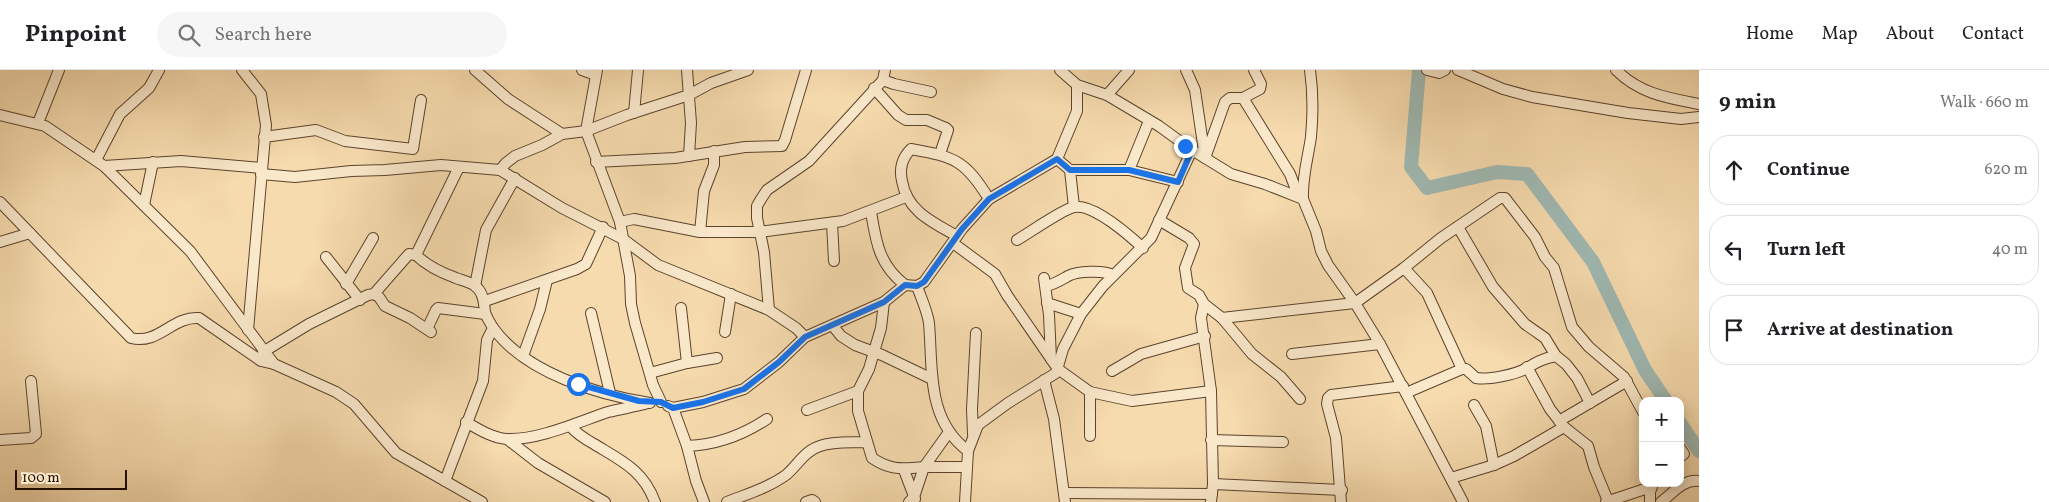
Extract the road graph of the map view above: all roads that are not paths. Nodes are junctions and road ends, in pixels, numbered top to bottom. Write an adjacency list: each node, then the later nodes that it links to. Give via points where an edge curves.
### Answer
1 (58, 70): 33 (street)
2 (159, 70): 46 (street, via 148,88 120,114)
3 (242, 70): 36 (street, via 261,94 265,111)
4 (475, 70): 35 (street, via 508,99)
5 (582, 70): 19 (street)
6 (638, 70): 29 (street)
7 (687, 70): 24 (street)
8 (748, 70): 24 (street)
9 (806, 70): 39 (street, via 782,146)
10 (1060, 70): 21 (street)
11 (1186, 70): 42 (street, via 1195,90)
12 (1254, 70): 26 (street, via 1260,89)
13 (1310, 70): 56 (street, via 1310,137)
14 (1445, 70): 17 (street, via 1439,73)
15 (1458, 70): 31 (street, via 1532,97 1681,120)
16 (1616, 70): 28 (street, via 1647,92)
17 (1430, 71)
18 (1124, 72): 25 (street)
19 (597, 73): 34 (street)
20 (884, 75): 22 (street); 23 (street, via 894,84)
21 (1077, 85): 25 (street); 43 (street, via 1077,111)
22 (874, 88): 40 (street, via 906,120 927,120 946,128); 68 (street, via 809,162 767,190 757,206)
23 (932, 92)
24 (689, 94): 29 (street); 41 (street)
25 (1107, 95): 32 (street)
26 (1244, 98): 42 (street, via 1230,98 1225,102); 56 (street, via 1290,174)
27 (421, 100): 37 (street)
28 (1699, 104)
29 (634, 113): 34 (street)
30 (0, 115): 33 (street)
31 (1699, 117)
32 (1149, 121): 38 (street); 51 (street)
33 (38, 123): 46 (street)
34 (586, 131): 35 (street); 45 (street)
35 (562, 134): 49 (street, via 515,156)
36 (264, 137): 37 (street, via 316,130 345,141); 52 (street)
37 (413, 149): 47 (street)
38 (1192, 150): 42 (street); 54 (street)
39 (714, 151): 41 (street); 67 (street, via 714,165 704,191)
40 (940, 154): 55 (street, via 911,148 906,154 900,173); 57 (street, via 968,169)
41 (689, 156): 45 (street)
42 (1205, 158): 56 (street, via 1231,174)
43 (1057, 159): 50 (street); 57 (street)
44 (153, 162): 46 (street); 52 (street, via 181,161); 59 (street)
45 (596, 162): 63 (street)
46 (100, 163): 59 (street)
47 (412, 166): 48 (street, via 441,164); 52 (street, via 295,177)
48 (459, 167): 49 (street); 76 (street)
49 (500, 170): 53 (street)
50 (1070, 170): 51 (street); 60 (street)
51 (1129, 170): 54 (street)
52 (261, 171): 102 (street)
53 (515, 178): 65 (street, via 562,208); 84 (street, via 486,230)
54 (1178, 182): 62 (street)
55 (906, 197): 61 (street); 72 (street, via 914,208)
56 (1300, 197): 92 (street, via 1328,265)
57 (989, 199): 72 (street)
58 (0, 202): 69 (street)
59 (144, 204): 102 (street, via 190,251)
60 (1074, 207): 73 (street); 75 (street, via 1096,212)
61 (871, 212): 64 (street); 83 (street, via 879,253)
62 (1159, 220): 75 (street); 93 (street, via 1194,244 1185,268 1188,288 1199,295)
63 (620, 222): 67 (street, via 634,219); 71 (street)
64 (832, 223): 68 (street); 78 (street)
65 (603, 227): 71 (street); 81 (street, via 586,264)
66 (1458, 227): 79 (street); 112 (street, via 1493,287 1524,324 1545,338); 124 (street, via 1500,198 1505,198 1554,268 1572,327)
67 (700, 232): 68 (street)
68 (759, 232): 95 (street)
69 (30, 233): 74 (street); 115 (street, via 132,338 149,339 185,319 199,318 261,361)
70 (373, 238): 82 (street)
71 (623, 239): 87 (street, via 658,264); 120 (street, via 631,304)
72 (955, 240): 85 (street, via 924,282); 116 (street, via 995,274)
73 (1017, 240)
74 (0, 242)
75 (1143, 248): 80 (street)
76 (416, 255): 84 (street, via 444,273); 86 (street, via 409,254)
77 (326, 257): 82 (street)
78 (834, 261)
79 (1404, 268): 92 (street); 118 (street, via 1426,293)
80 (1113, 275): 91 (street, via 1101,272 1070,274 1054,284 1045,282); 98 (street)
81 (547, 280): 89 (street); 111 (street)
82 (346, 284): 88 (street)
83 (905, 285): 85 (street); 90 (street)
84 (475, 286): 89 (street)
85 (917, 286): 121 (street, via 928,318)
86 (374, 294): 88 (street); 97 (street, via 384,306 429,330 438,308)
87 (731, 294): 95 (street); 103 (street)
88 (360, 300): 108 (street, via 309,324)
89 (485, 301): 97 (street)
90 (884, 302): 100 (street); 109 (street)
91 (1047, 302): 98 (street); 116 (street)
92 (1355, 303): 99 (street); 107 (street)
93 (1204, 304): 99 (street); 105 (street, via 1201,318)
94 (681, 308): 114 (street)
95 (769, 310): 106 (street)
96 (591, 313): 129 (street)
97 (485, 314): 101 (street)
98 (1081, 314): 116 (street)
99 (1222, 318): 130 (street, via 1252,354 1281,377)
100 (833, 326): 106 (street); 109 (street, via 847,340)
101 (493, 328): 111 (street); 138 (street, via 487,340 483,381)
102 (248, 330): 108 (street)
103 (725, 332)
104 (976, 333): 142 (street)
105 (1205, 336): 119 (street, via 1141,354); 125 (street)
106 (805, 337): 135 (street, via 744,389)
107 (1380, 344): 110 (street); 126 (street)
108 (263, 352): 115 (street)
109 (874, 352): 121 (street); 127 (street)
110 (1292, 354)
111 (523, 356): 129 (street, via 566,379)
112 (1556, 356): 117 (street, via 1534,362); 132 (street, via 1577,378)
113 (717, 358): 114 (street)
114 (687, 363): 120 (street)
115 (274, 364): 156 (street, via 346,398 396,453)
116 (1055, 364): 122 (street, via 1056,373); 128 (street)
117 (1527, 368): 118 (street, via 1481,379); 139 (street)
118 (1462, 369): 126 (street)
119 (1112, 371)
120 (650, 373): 131 (street)
121 (932, 379): 141 (street, via 940,415)
122 (1044, 380): 142 (street, via 992,413 978,425); 162 (street, via 1054,419)
123 (31, 381): 144 (street, via 36,434 31,438)
124 (1627, 382): 132 (street); 133 (street)
125 (1211, 390): 128 (street, via 1132,401); 146 (street)
126 (1404, 390): 155 (street); 160 (street, via 1331,395 1328,398)
127 (858, 391): 136 (street); 147 (street, via 858,411)
128 (1090, 392): 143 (street)
129 (610, 393): 131 (street)
130 (1300, 399)
131 (655, 402): 135 (street); 140 (street, via 610,412)
132 (1590, 403): 139 (street)
133 (1639, 404)
134 (1474, 405): 151 (street, via 1486,426)
135 (673, 408): 149 (street)
136 (807, 410)
137 (767, 419): 149 (street, via 732,438)
138 (466, 422): 145 (street, via 482,432); 156 (street)
139 (1561, 424): 151 (street, via 1514,456); 174 (street, via 1588,446)
140 (570, 426): 145 (street); 166 (street, via 576,434 640,474 650,488)
141 (949, 432): 150 (street); 152 (street)
142 (973, 435): 150 (street)
143 (1090, 436)
144 (0, 440)
145 (507, 440): 165 (street, via 538,463)
146 (1211, 440): 148 (street); 161 (street)
147 (866, 442): 154 (street, via 872,458); 168 (street, via 820,446 798,459 784,476)
148 (1283, 442)
149 (687, 446): 167 (street)
150 (968, 451): 153 (street)
151 (1494, 465): 155 (street)
152 (924, 467): 153 (street); 154 (street); 163 (street)
153 (967, 467): 171 (street)
154 (904, 470): 163 (street)
155 (1451, 478): 173 (street)
156 (445, 481): 164 (street)
157 (1699, 481): 176 (street, via 1683,484)
158 (1647, 487): 174 (street)
159 (1652, 487): 175 (street)
160 (1342, 490): 161 (street); 172 (street)
161 (1212, 493): 162 (street)
162 (1064, 498)
163 (913, 500)
164 (482, 502)
165 (605, 502)
166 (654, 502)
167 (704, 502)
168 (726, 502)
169 (806, 502): 170 (street)
170 (814, 502)
171 (965, 502)
172 (1342, 502)
173 (1463, 502)
174 (1607, 502)
175 (1650, 502)
176 (1661, 502)

